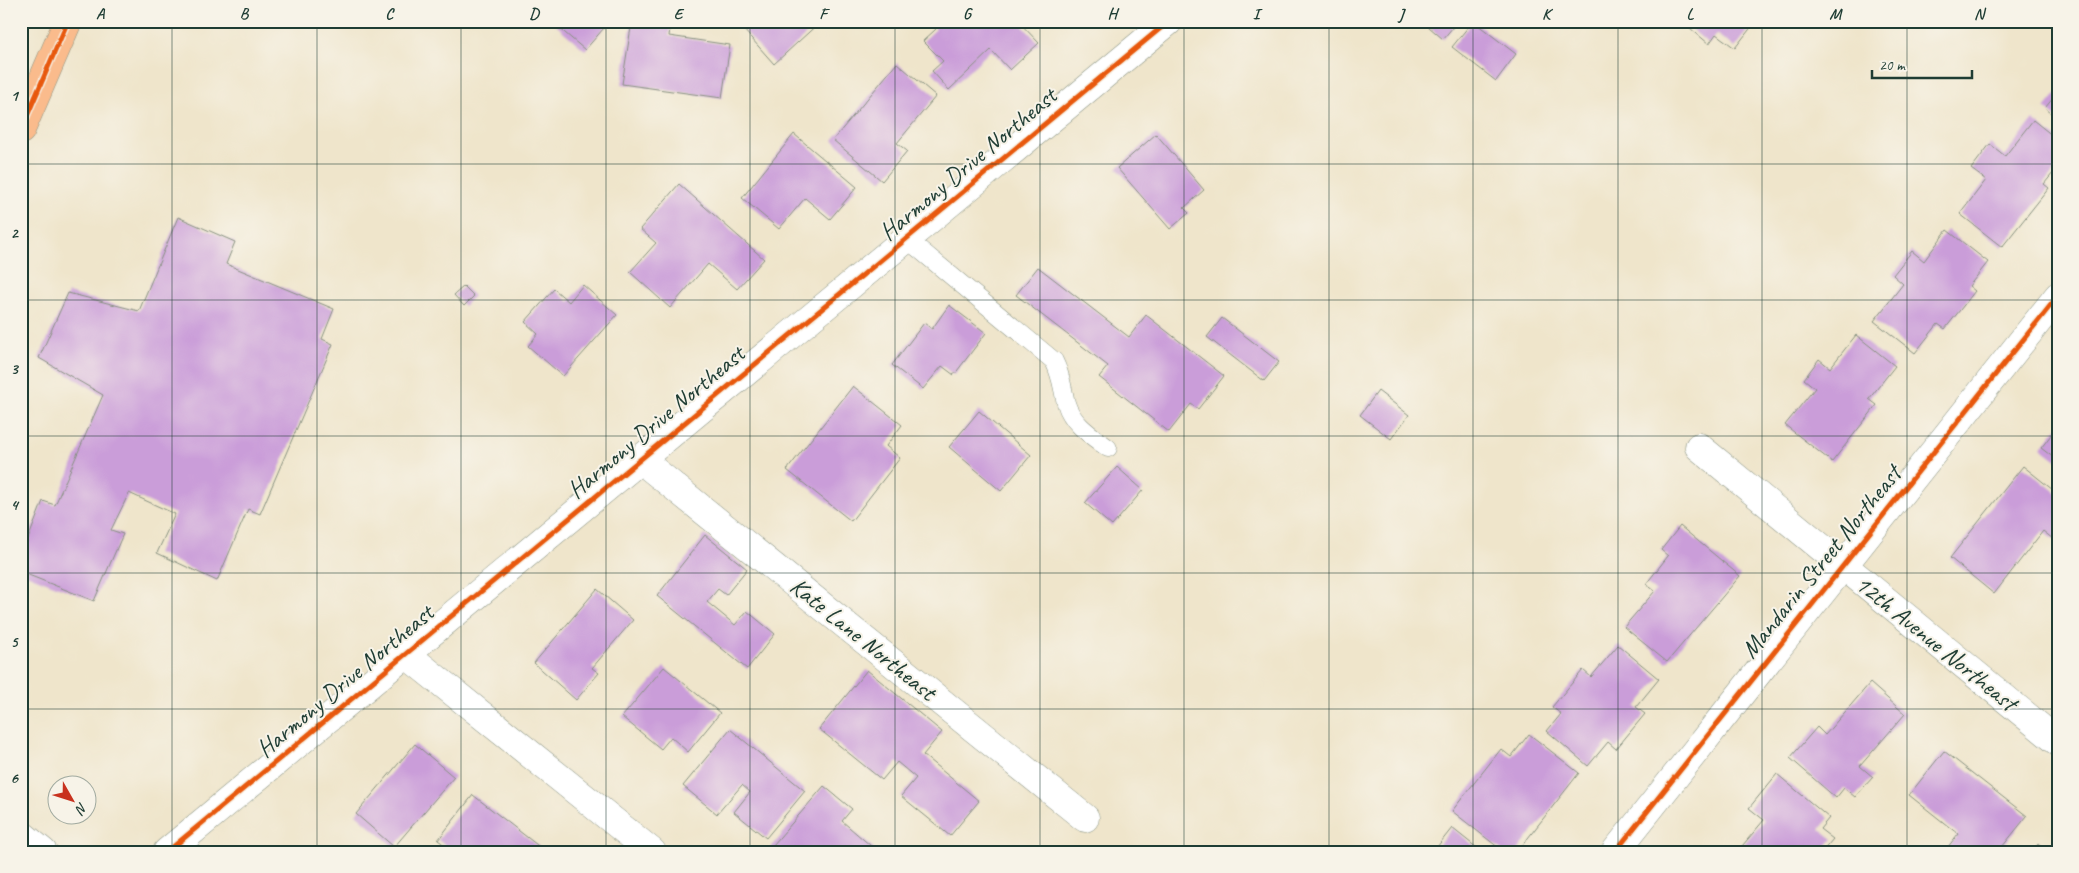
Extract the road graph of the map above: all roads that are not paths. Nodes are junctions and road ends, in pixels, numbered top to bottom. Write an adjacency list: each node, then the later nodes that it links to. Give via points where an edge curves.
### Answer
1 (68, 21): 3 (main road)
2 (1169, 21): 4 (street, Harmony Drive Northeast)
3 (21, 130)
4 (906, 239): 7 (lane, via 1054,362 1062,378 1067,404 1080,427); 8 (street, Harmony Drive Northeast)
5 (2058, 296): 9 (street, Mandarin Street Northeast)
6 (1699, 447): 9 (street, 12th Avenue Northeast)
7 (1108, 448)
8 (641, 460): 10 (street, Harmony Drive Northeast); 12 (street, Kate Lane Northeast)
9 (1843, 566): 11 (street, 12th Avenue Northeast); 17 (street, Mandarin Street Northeast)
10 (407, 655): 15 (street, Harmony Drive Northeast); 16 (street)
11 (2058, 742)
12 (1085, 818)
13 (21, 834): 14 (street)
14 (43, 852)
15 (167, 852)
16 (652, 852)
17 (1615, 852)

